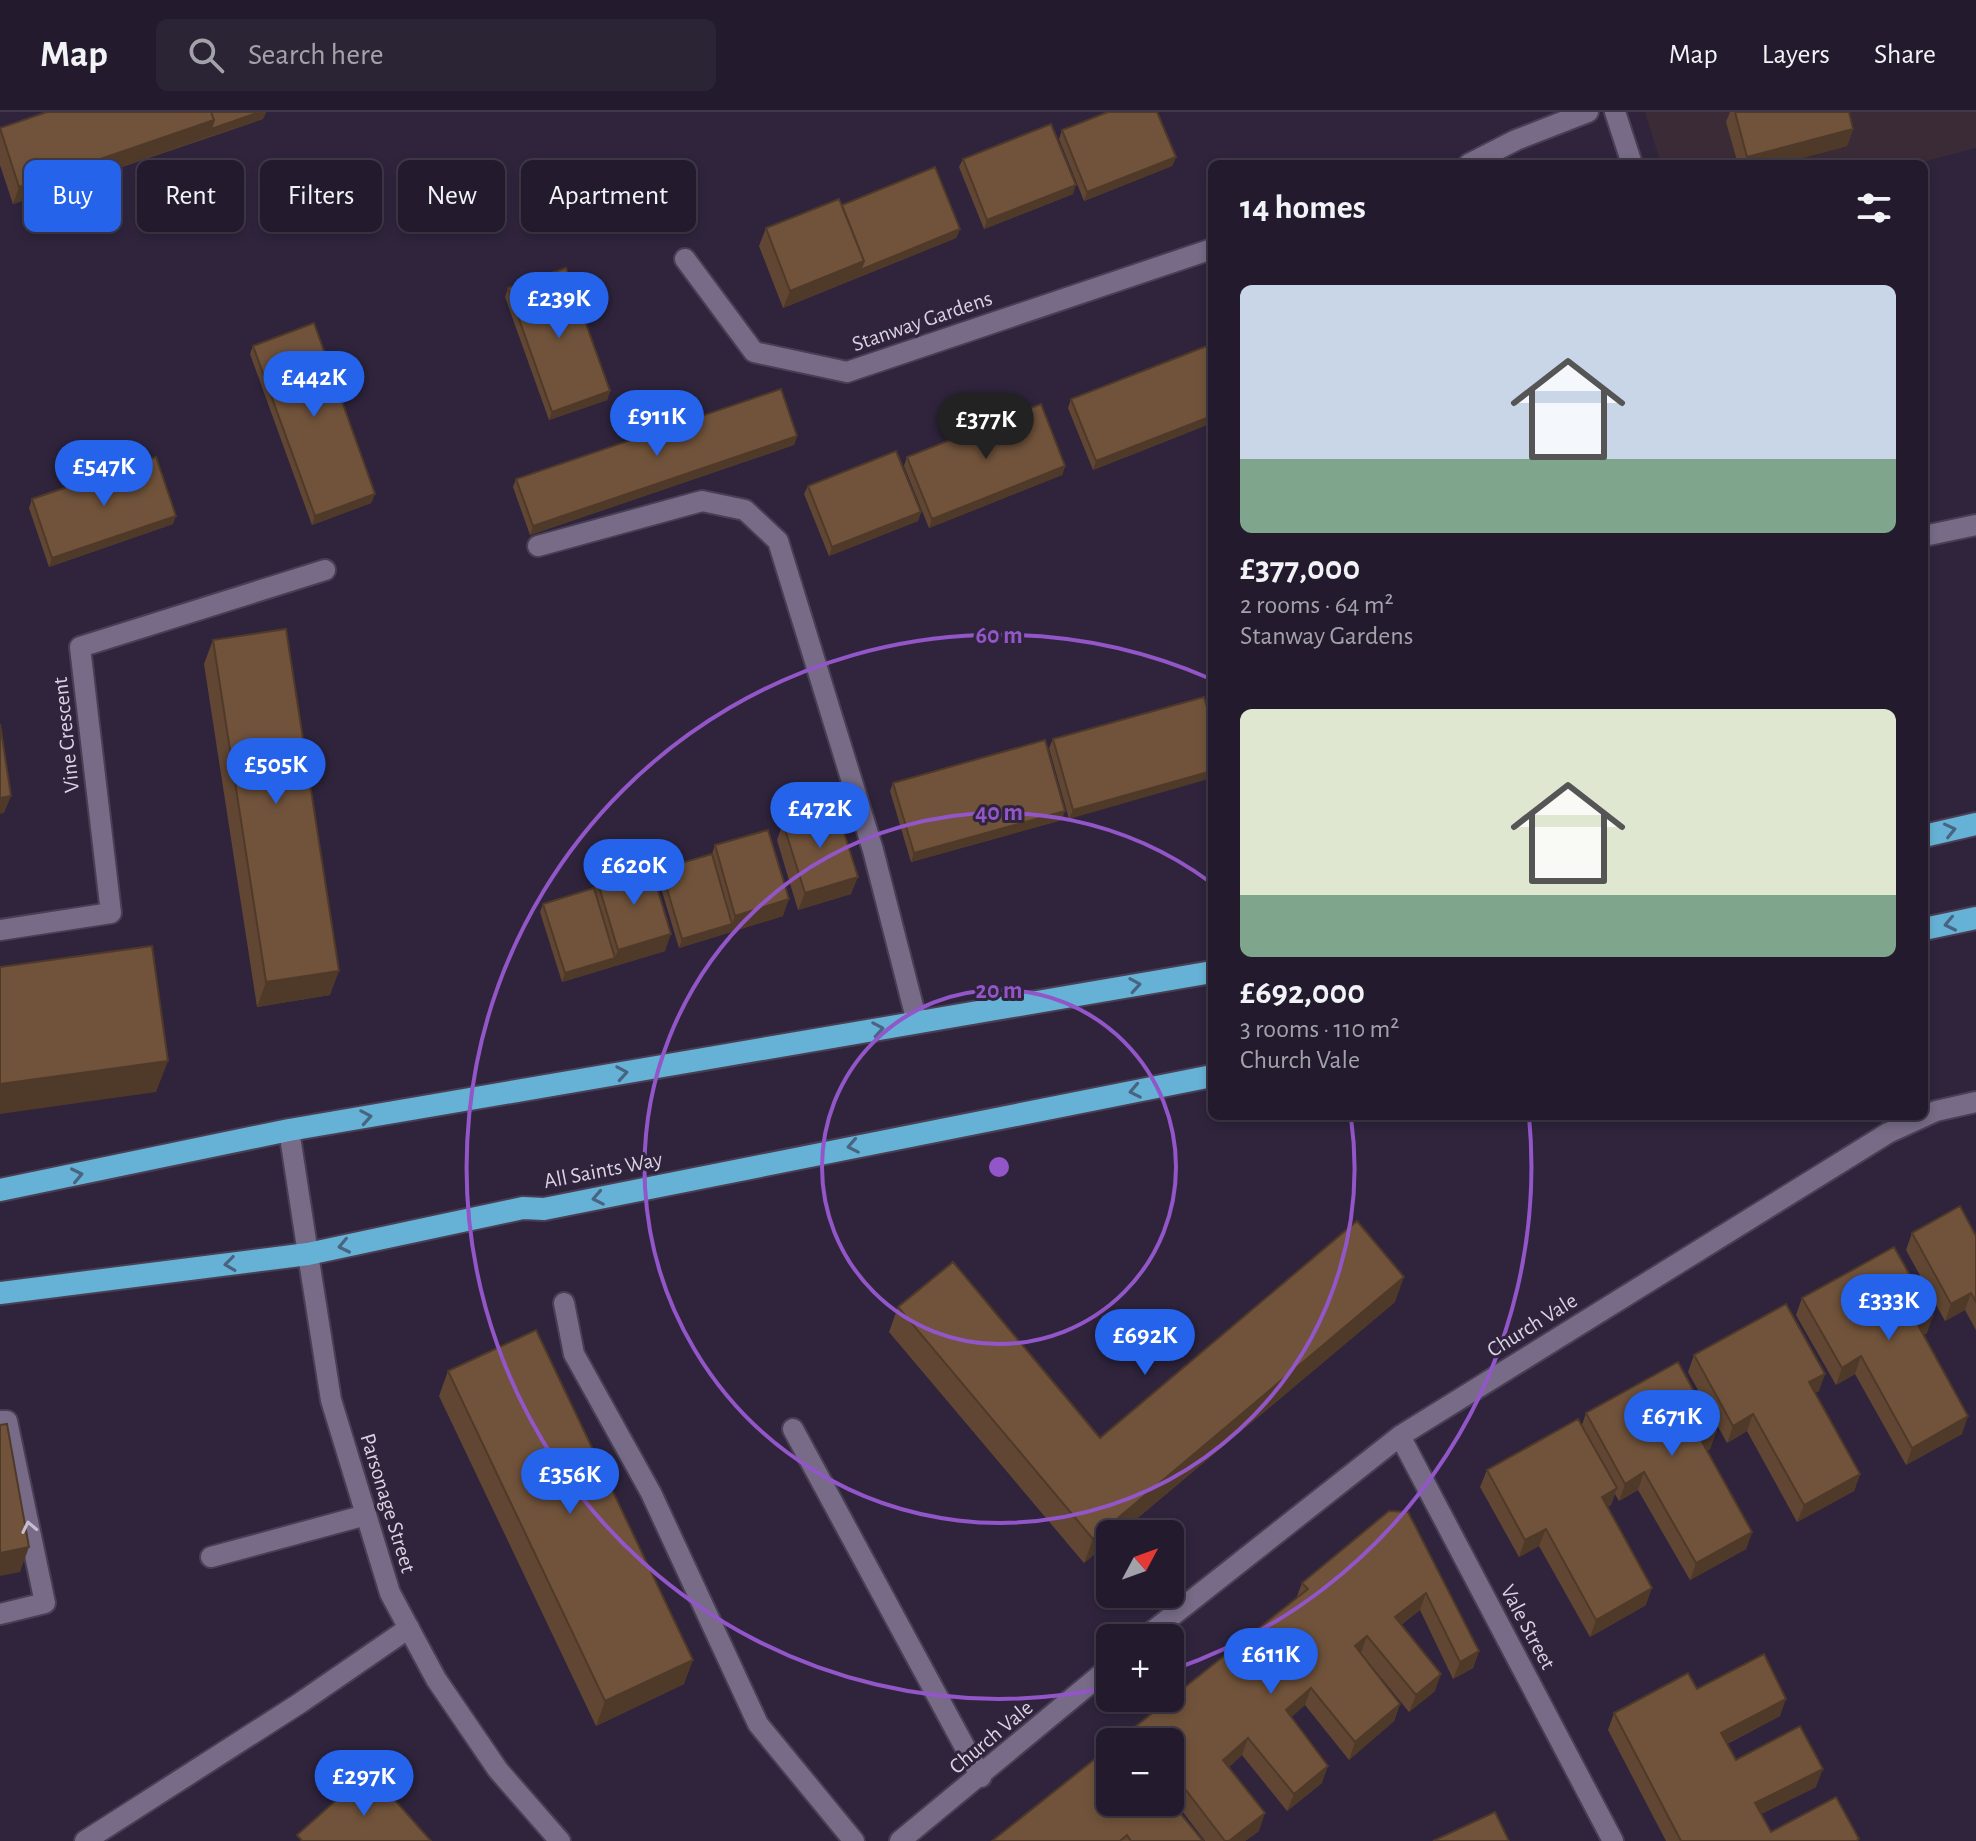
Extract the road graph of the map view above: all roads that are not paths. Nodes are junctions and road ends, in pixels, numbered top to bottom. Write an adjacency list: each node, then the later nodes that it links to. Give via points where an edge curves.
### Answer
1 (1588, 112): 3 (street)
2 (1615, 112): 4 (street)
3 (1477, 160)
4 (1631, 160)
5 (1208, 250): 6 (street, Stanway Gardens, via 847,372 754,352)
6 (685, 259)
7 (1976, 525): 8 (street)
8 (1928, 535)
9 (538, 546): 17 (street, via 702,501 745,510 778,541 873,850)
10 (325, 570): 15 (street, Vine Crescent, via 80,647 111,913)
11 (1976, 824): 12 (highway, one-way to 11)
12 (1928, 835)
13 (1976, 918): 14 (highway, one-way to 14)
14 (1928, 928)
15 (0, 930)
16 (1208, 973): 17 (highway, one-way to 16)
17 (917, 1022): 22 (highway, one-way to 17)
18 (1208, 1077): 24 (highway, All Saints Way, one-way to 24)
19 (1976, 1102): 20 (street, Church Vale)
20 (1928, 1115)
21 (1916, 1120): 29 (street, Church Vale)
22 (289, 1130): 23 (highway, one-way to 22); 24 (street, Parsonage Street)
23 (0, 1190)
24 (308, 1254): 25 (highway, All Saints Way, one-way to 25); 30 (street, Parsonage Street, via 331,1400)
25 (0, 1293)
26 (564, 1303): 39 (street, via 574,1354 651,1493 758,1724)
27 (3, 1421): 32 (street, one-way to 27, via 45,1603)
28 (793, 1429): 36 (street)
29 (1400, 1436): 33 (street, Church Vale); 41 (street, Vale Street)
30 (366, 1515): 31 (street); 34 (street, Parsonage Street, via 390,1593)
31 (211, 1557)
32 (0, 1614)
33 (1162, 1624)
34 (409, 1628): 37 (street); 38 (street, Parsonage Street, via 436,1679 498,1770)
35 (1096, 1679): 36 (street, Church Vale)
36 (981, 1777): 40 (street, Church Vale)
37 (85, 1841)
38 (560, 1841)
39 (854, 1841)
40 (900, 1841)
41 (1613, 1841)

